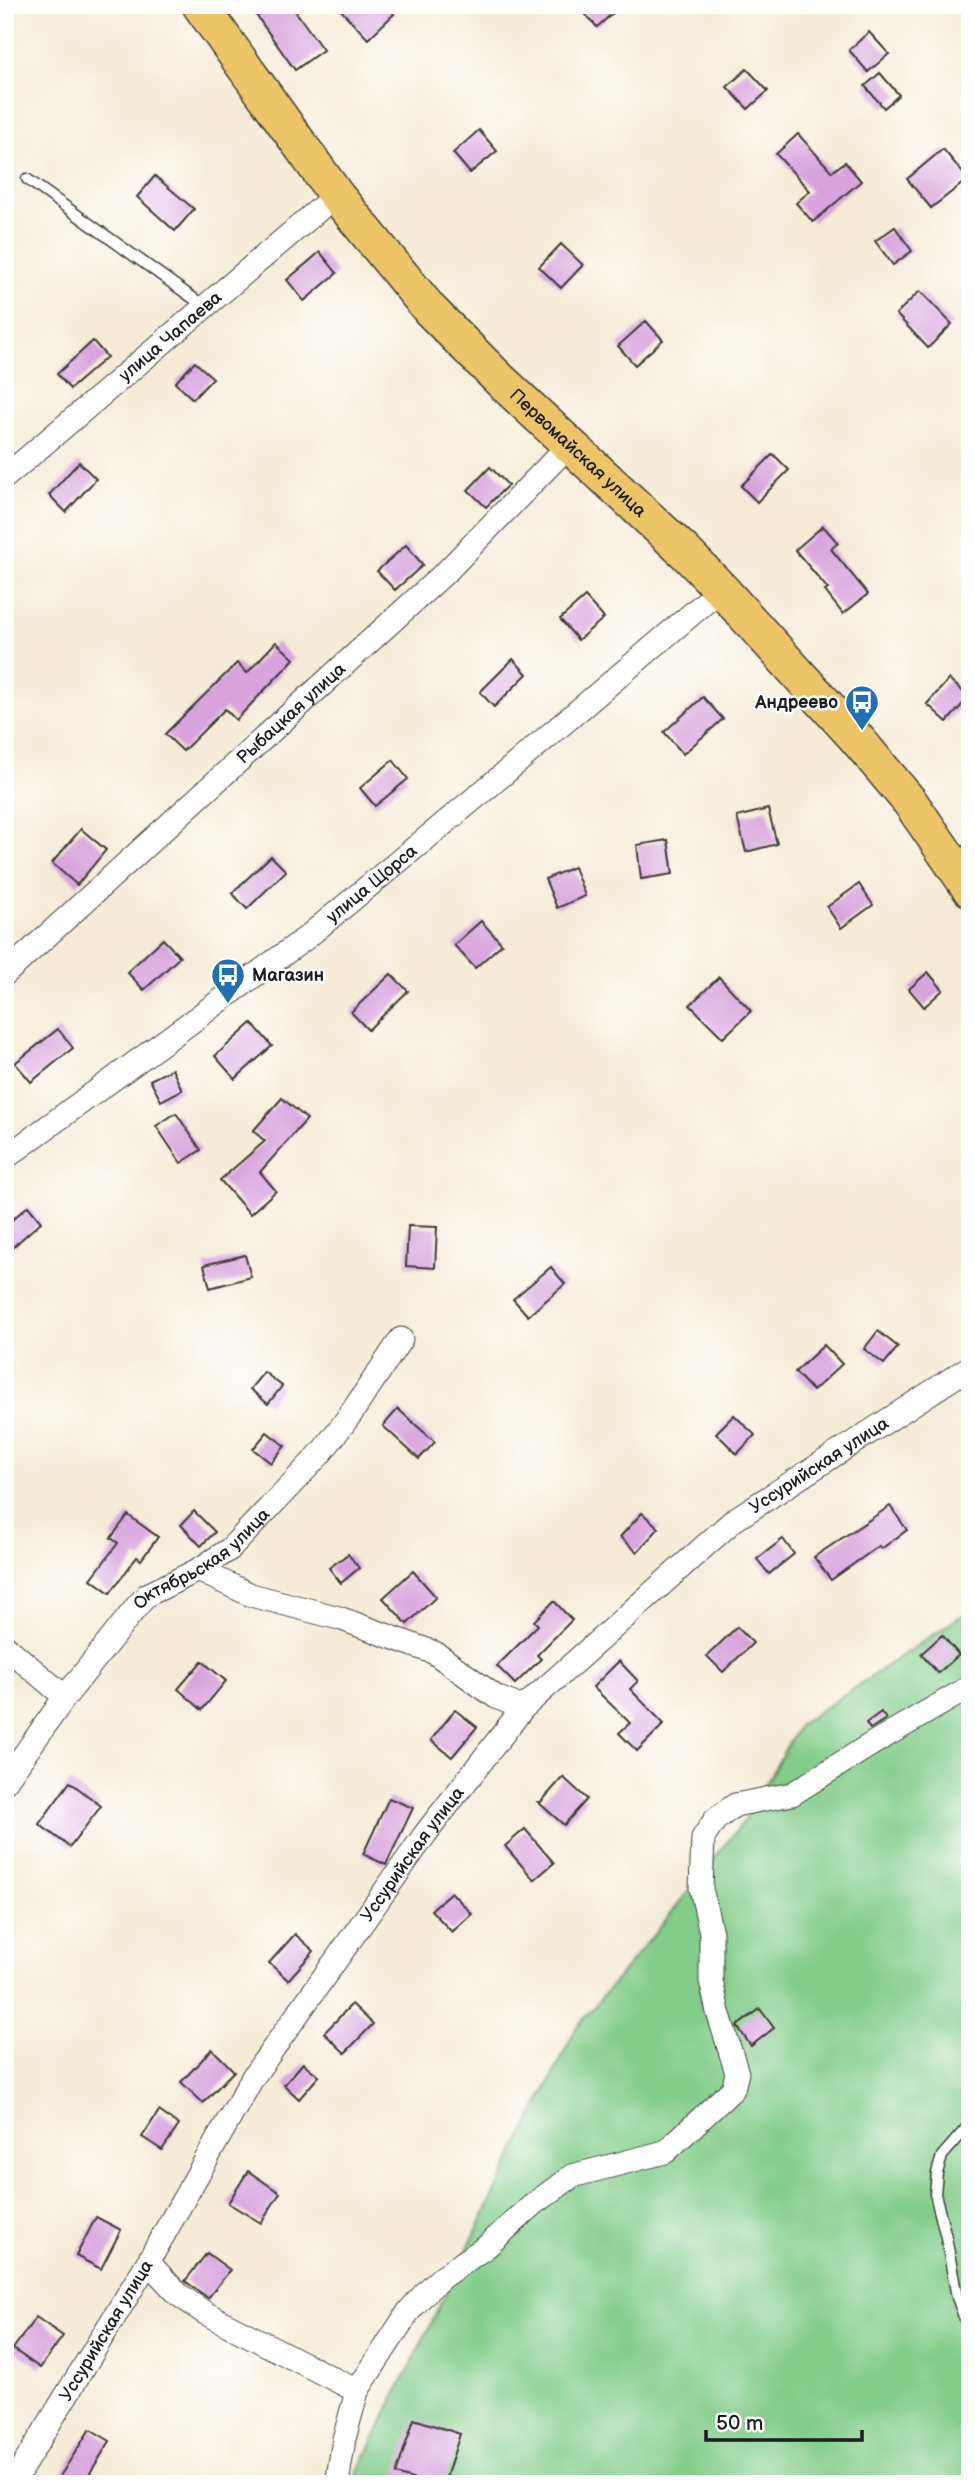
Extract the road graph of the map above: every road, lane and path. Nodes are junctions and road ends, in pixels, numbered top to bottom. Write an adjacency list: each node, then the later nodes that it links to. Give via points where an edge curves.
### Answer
1 (200, 5): 3 (main road, Первомайская улица)
2 (27, 179): 4 (lane)
3 (336, 195): 4 (street, улица Чапаева); 5 (main road, Первомайская улица, via 430,310)
4 (204, 306): 6 (street, улица Чапаева)
5 (570, 444): 7 (main road, Первомайская улица); 9 (street, Рыбацкая улица, via 448,570)
6 (5, 477)
7 (721, 589): 8 (main road, Первомайская улица, via 858,739 910,802); 10 (street, улица Щорса, via 306,938)
8 (970, 889)
9 (5, 974)
10 (5, 1158)
11 (401, 1339): 13 (street, Октябрьская улица, via 321,1452 230,1549)
12 (970, 1367): 17 (street, Уссурийская улица, via 734,1520)
13 (198, 1570): 16 (street, Октябрьская улица, via 148,1595); 17 (street, via 251,1595 340,1618 435,1653 496,1697)
14 (5, 1646): 16 (street)
15 (970, 1687): 22 (street, via 792,1794 734,1805 715,1820 703,1838 701,1888 710,1933 711,1981 737,2073 733,2089 665,2152 572,2176 442,2277 409,2311)
16 (65, 1696): 18 (street, Октябрьская улица)
17 (523, 1708): 20 (street, Уссурийская улица, via 426,1833 253,2077)
18 (5, 1782)
19 (970, 2124): 21 (lane, via 942,2156 935,2194 967,2325)
20 (148, 2262): 22 (street, via 179,2295 205,2313); 23 (street, Уссурийская улица)
21 (970, 2375)
22 (357, 2391): 24 (street)
23 (12, 2484)
24 (337, 2484)

